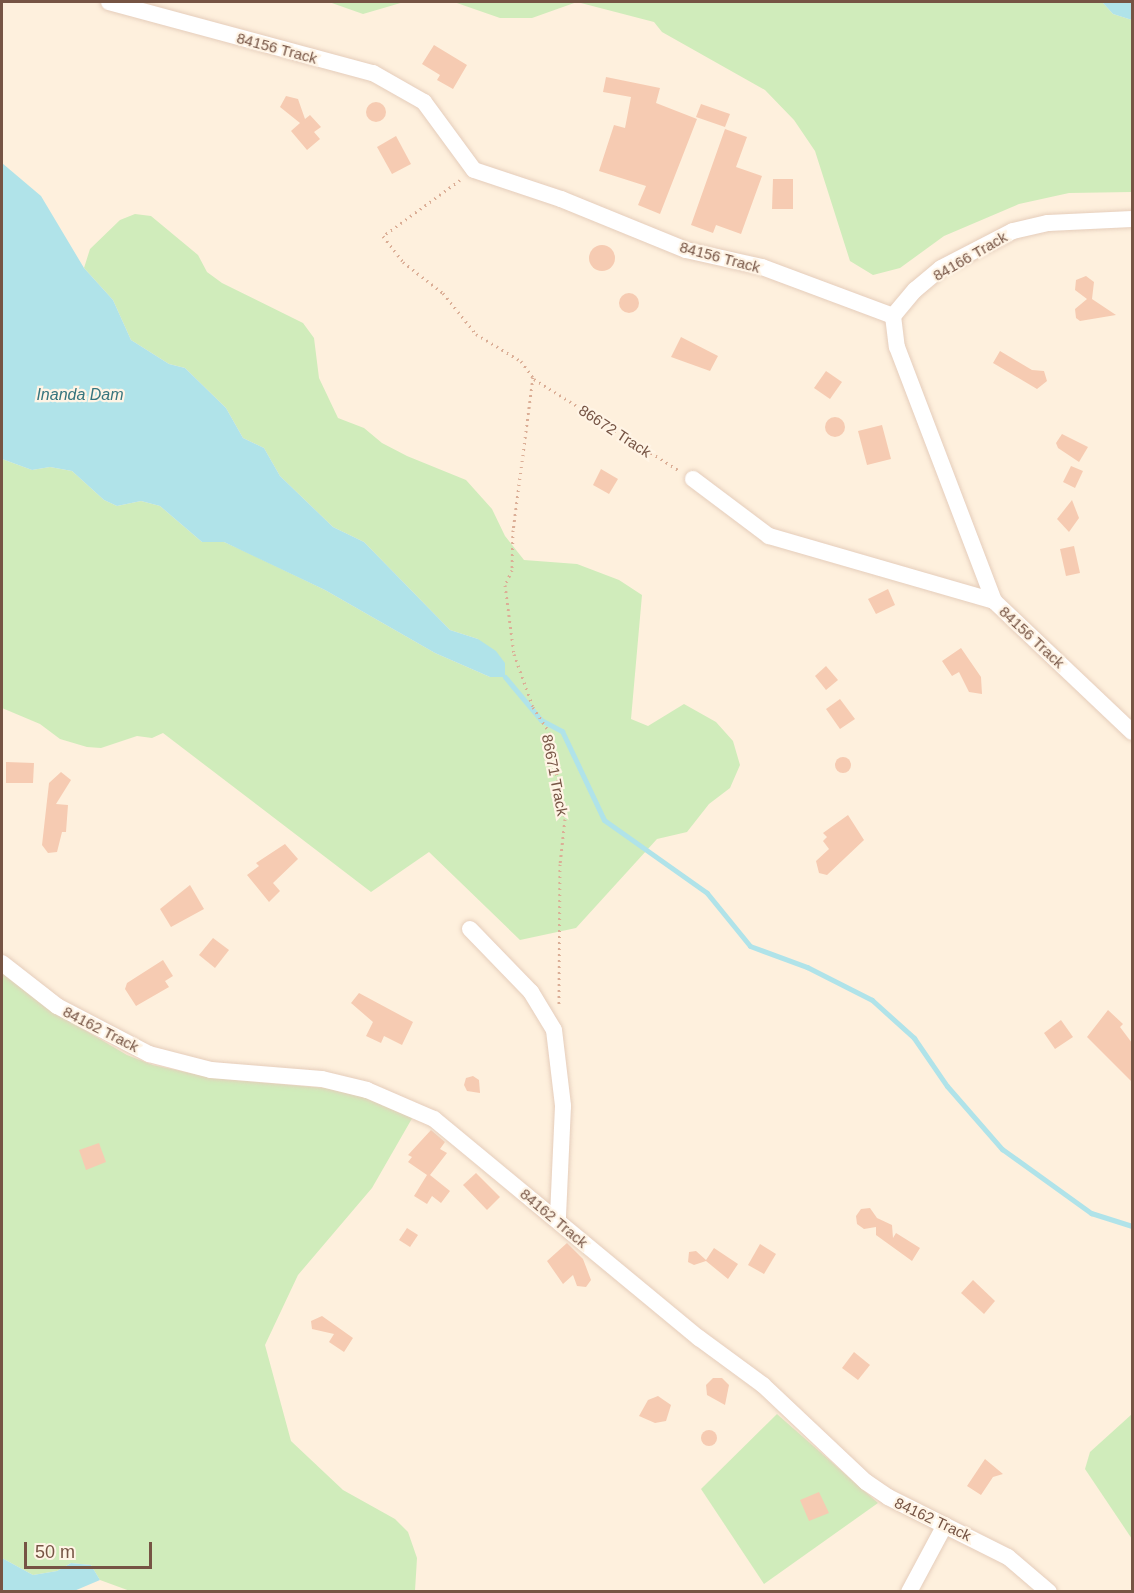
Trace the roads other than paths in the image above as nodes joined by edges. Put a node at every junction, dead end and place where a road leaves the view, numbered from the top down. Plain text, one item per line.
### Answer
1 (110, 2) edge
2 (1132, 219) edge
3 (893, 316) junction
4 (693, 479) road end
5 (994, 601) junction
6 (1132, 732) edge
7 (470, 929) dead end
8 (2, 963) edge
9 (558, 1218) junction
10 (945, 1525) junction
11 (909, 1592) edge
12 (1049, 1592) edge

1 - 3 street, 84156 Track
2 - 3 street, 84166 Track
3 - 5 street, 84156 Track
4 - 5 street
5 - 6 street, 84156 Track
7 - 9 street
8 - 9 street, 84162 Track
9 - 10 street, 84162 Track
10 - 11 street
10 - 12 street, 84162 Track

